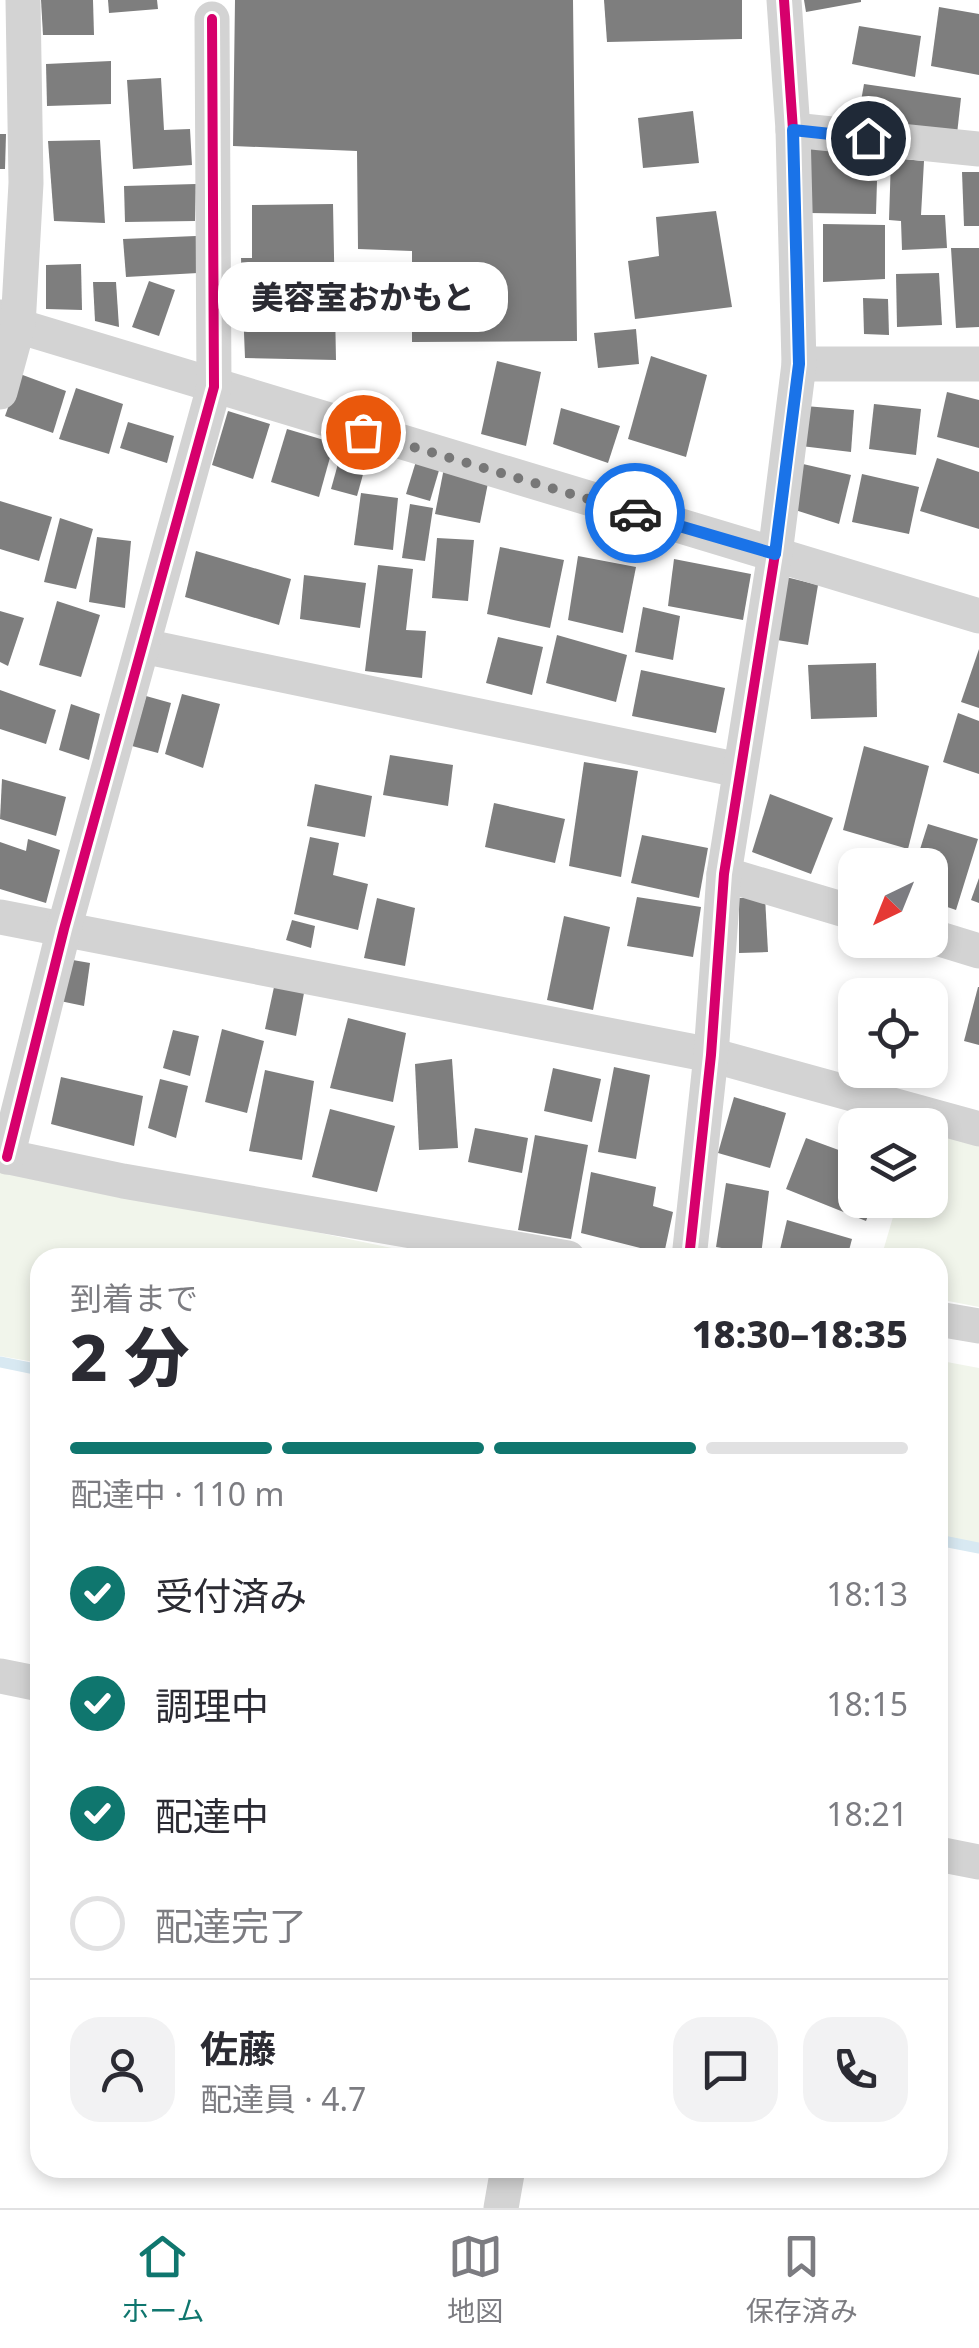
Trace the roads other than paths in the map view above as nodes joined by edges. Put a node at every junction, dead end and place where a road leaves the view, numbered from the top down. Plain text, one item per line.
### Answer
1 (23, 0) edge
2 (784, 0) edge
3 (212, 19) dead end
4 (793, 130) junction
5 (979, 149) edge
6 (9, 322) edge
7 (799, 364) junction
8 (979, 364) edge
9 (214, 387) junction
10 (0, 392) edge
11 (775, 554) junction
12 (979, 616) edge
13 (143, 646) junction
14 (739, 770) junction
15 (724, 874) junction
16 (838, 909) edge
17 (0, 918) edge
18 (64, 930) junction
19 (948, 942) edge
20 (979, 951) edge
21 (710, 1055) junction
22 (979, 1129) edge
23 (4, 1156) edge
24 (510, 1248) edge
25 (690, 1248) edge
26 (948, 1321) edge
27 (979, 1326) edge
28 (0, 1676) edge
29 (30, 1682) edge
30 (948, 1856) edge
31 (979, 1862) edge
32 (506, 2178) edge
33 (501, 2208) edge

1 - 6 street
2 - 4 street
3 - 9 street
4 - 5 street
4 - 7 street
6 - 9 street
6 - 10 street
7 - 8 street
7 - 11 street
9 - 11 street
9 - 13 street
11 - 12 street
11 - 14 street
13 - 14 street
13 - 18 street
14 - 15 street
15 - 16 street
15 - 21 street
17 - 18 street
18 - 21 street
18 - 23 street
19 - 20 street
21 - 22 street
21 - 25 street
23 - 24 street
26 - 27 street
28 - 29 street
30 - 31 street
32 - 33 street

